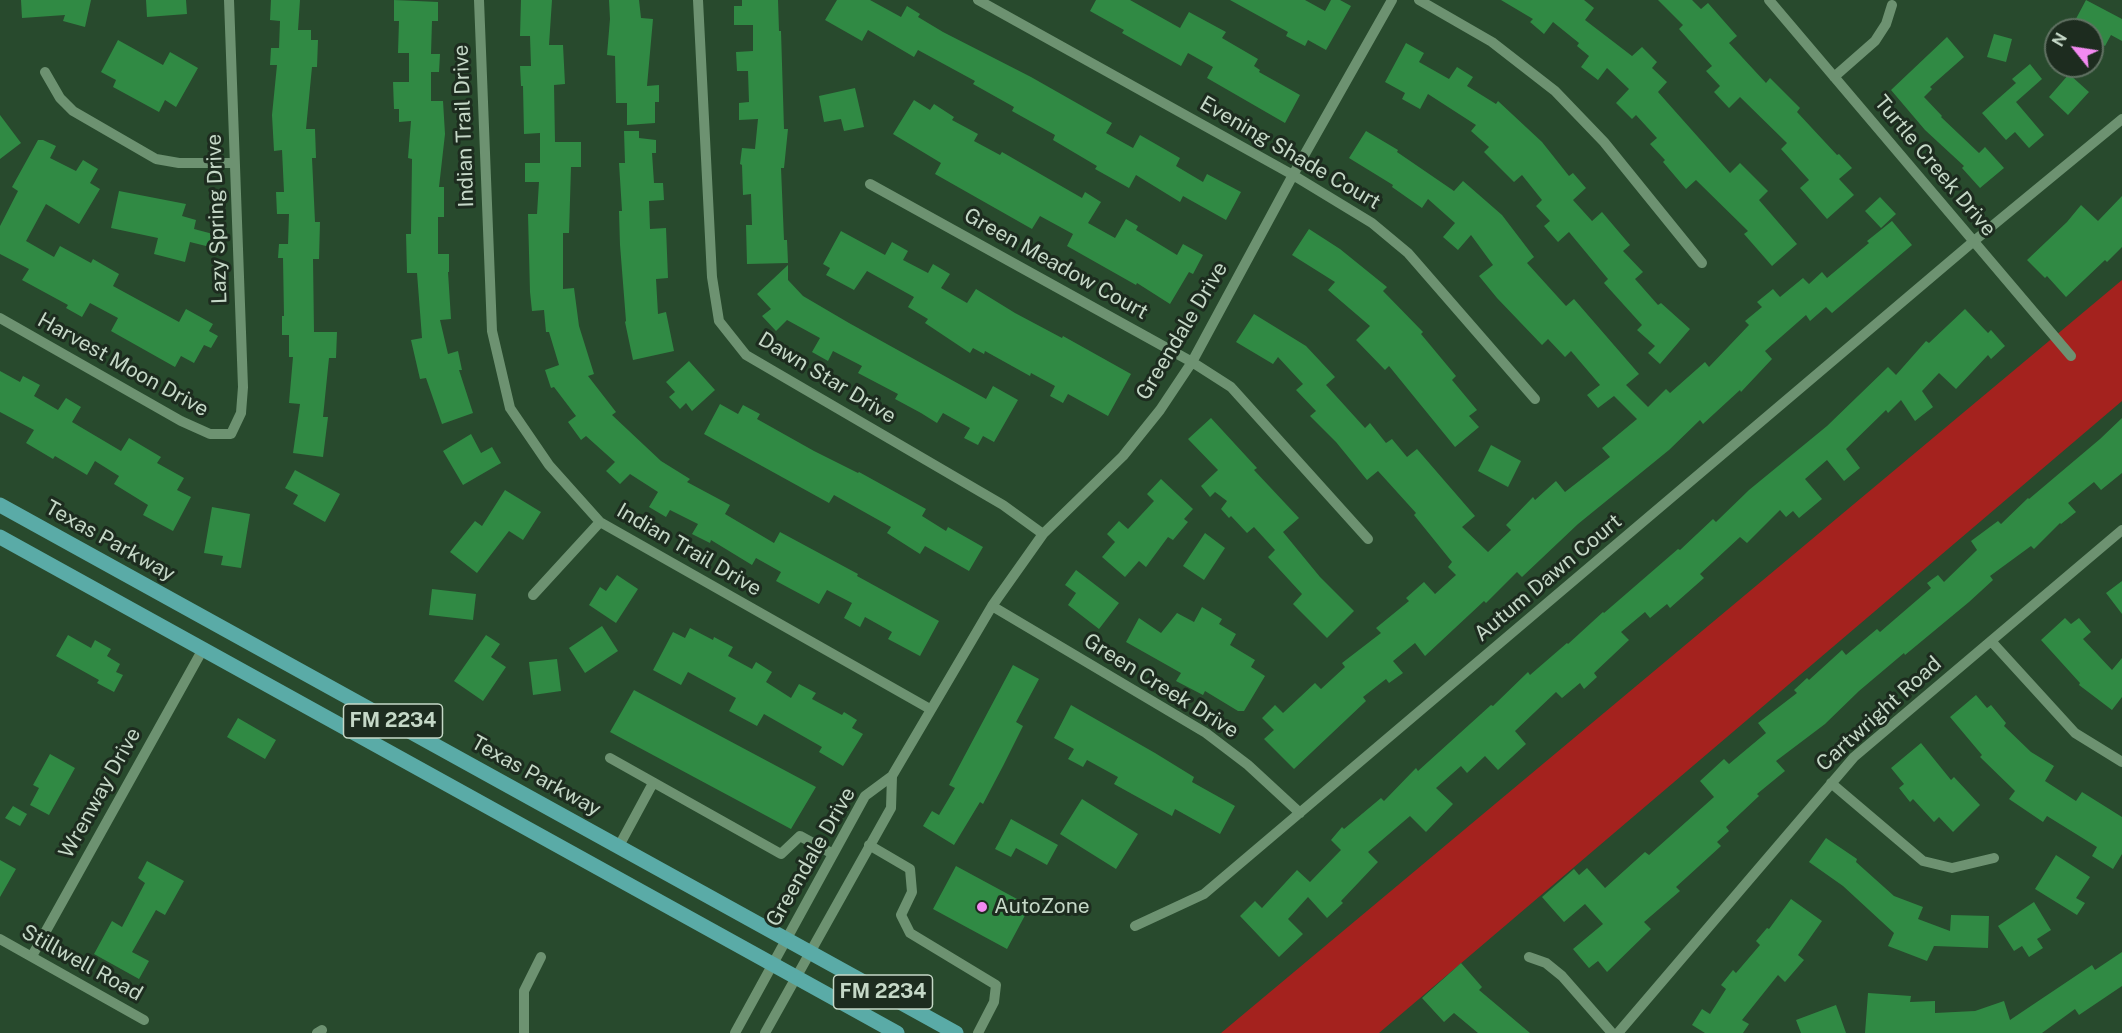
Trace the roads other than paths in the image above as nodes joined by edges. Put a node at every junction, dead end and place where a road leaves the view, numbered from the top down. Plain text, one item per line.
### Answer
1 (229, 0) edge
2 (479, 0) edge
3 (698, 0) edge
4 (978, 0) edge
5 (1392, 0) edge
6 (1419, 0) edge
7 (1770, 0) edge
8 (1892, 5) dead end
9 (45, 72) dead end
10 (1834, 77) junction
11 (2122, 119) edge
12 (234, 163) junction
13 (1293, 175) junction
14 (870, 184) dead end
15 (1974, 242) junction
16 (1702, 263) dead end
17 (0, 318) edge
18 (2071, 356) dead end
19 (1192, 362) junction
20 (1535, 399) dead end
21 (231, 434) joint
22 (0, 505) edge
23 (600, 522) junction
24 (2122, 530) edge
25 (1043, 534) junction
26 (0, 537) edge
27 (1368, 539) dead end
28 (534, 595) dead end
29 (992, 606) junction
30 (1991, 641) junction
31 (203, 649) junction
32 (930, 709) junction
33 (610, 758) dead end
34 (2122, 762) edge
35 (892, 776) junction
36 (653, 783) junction
37 (1831, 783) junction
38 (1300, 813) junction
39 (869, 845) junction
40 (619, 846) junction
41 (833, 854) junction
42 (1994, 858) dead end
43 (1135, 926) dead end
44 (0, 939) edge
45 (785, 939) junction
46 (809, 952) junction
47 (32, 957) junction
48 (541, 957) dead end
49 (1529, 957) dead end
50 (771, 964) junction
51 (796, 976) junction
52 (144, 1020) dead end
53 (524, 1033) edge
54 (735, 1033) edge
55 (765, 1033) edge
56 (897, 1033) edge
57 (956, 1033) edge
58 (978, 1033) edge
59 (1612, 1033) edge
60 (1618, 1033) edge

1 - 12 street, Lazy Spring Drive
2 - 23 street, Indian Trail Drive
3 - 25 street, Dawn Star Drive
4 - 13 street, Evening Shade Court
5 - 13 street, Greendale Drive
6 - 16 street
7 - 10 street, Turtle Creek Drive
8 - 10 street
9 - 12 street
10 - 15 street, Turtle Creek Drive
11 - 15 street, Autum Dawn Court
12 - 21 street, Lazy Spring Drive
13 - 19 street, Greendale Drive
13 - 20 street, Evening Shade Court
14 - 19 street, Green Meadow Court
15 - 18 street, Turtle Creek Drive
15 - 38 street, Autum Dawn Court
17 - 21 street, Harvest Moon Drive
19 - 25 street, Greendale Drive
19 - 27 street, Green Meadow Court
22 - 40 main road, Texas Parkway / FM 2234
23 - 28 street
23 - 32 street, Indian Trail Drive
24 - 30 street, Cartwright Road
25 - 29 street, Greendale Drive
26 - 31 main road, FM 2234
29 - 32 street, Greendale Drive
29 - 38 street, Green Creek Drive
30 - 34 street
30 - 37 street, Cartwright Road
31 - 47 street, Wrenway Drive
31 - 50 main road, FM 2234
32 - 35 street, Greendale Drive
33 - 36 street
35 - 39 street, Greendale Drive
35 - 41 street, Greendale Drive
36 - 40 street
36 - 41 street
37 - 42 street
37 - 60 street, Cartwright Road
38 - 43 street, Autum Dawn Court
39 - 46 street, Greendale Drive
39 - 58 street
40 - 45 main road, Texas Parkway / FM 2234
41 - 45 street, Greendale Drive
44 - 47 street, Stillwell Road
45 - 46 main road, Texas Parkway / FM 2234
45 - 50 street, Greendale Drive
46 - 51 street, Greendale Drive
46 - 57 main road, Texas Parkway / FM 2234
47 - 52 street, Stillwell Road
48 - 53 street
49 - 59 street
50 - 51 main road, FM 2234
50 - 54 street, Greendale Drive
51 - 55 street, Greendale Drive
51 - 56 main road, FM 2234

